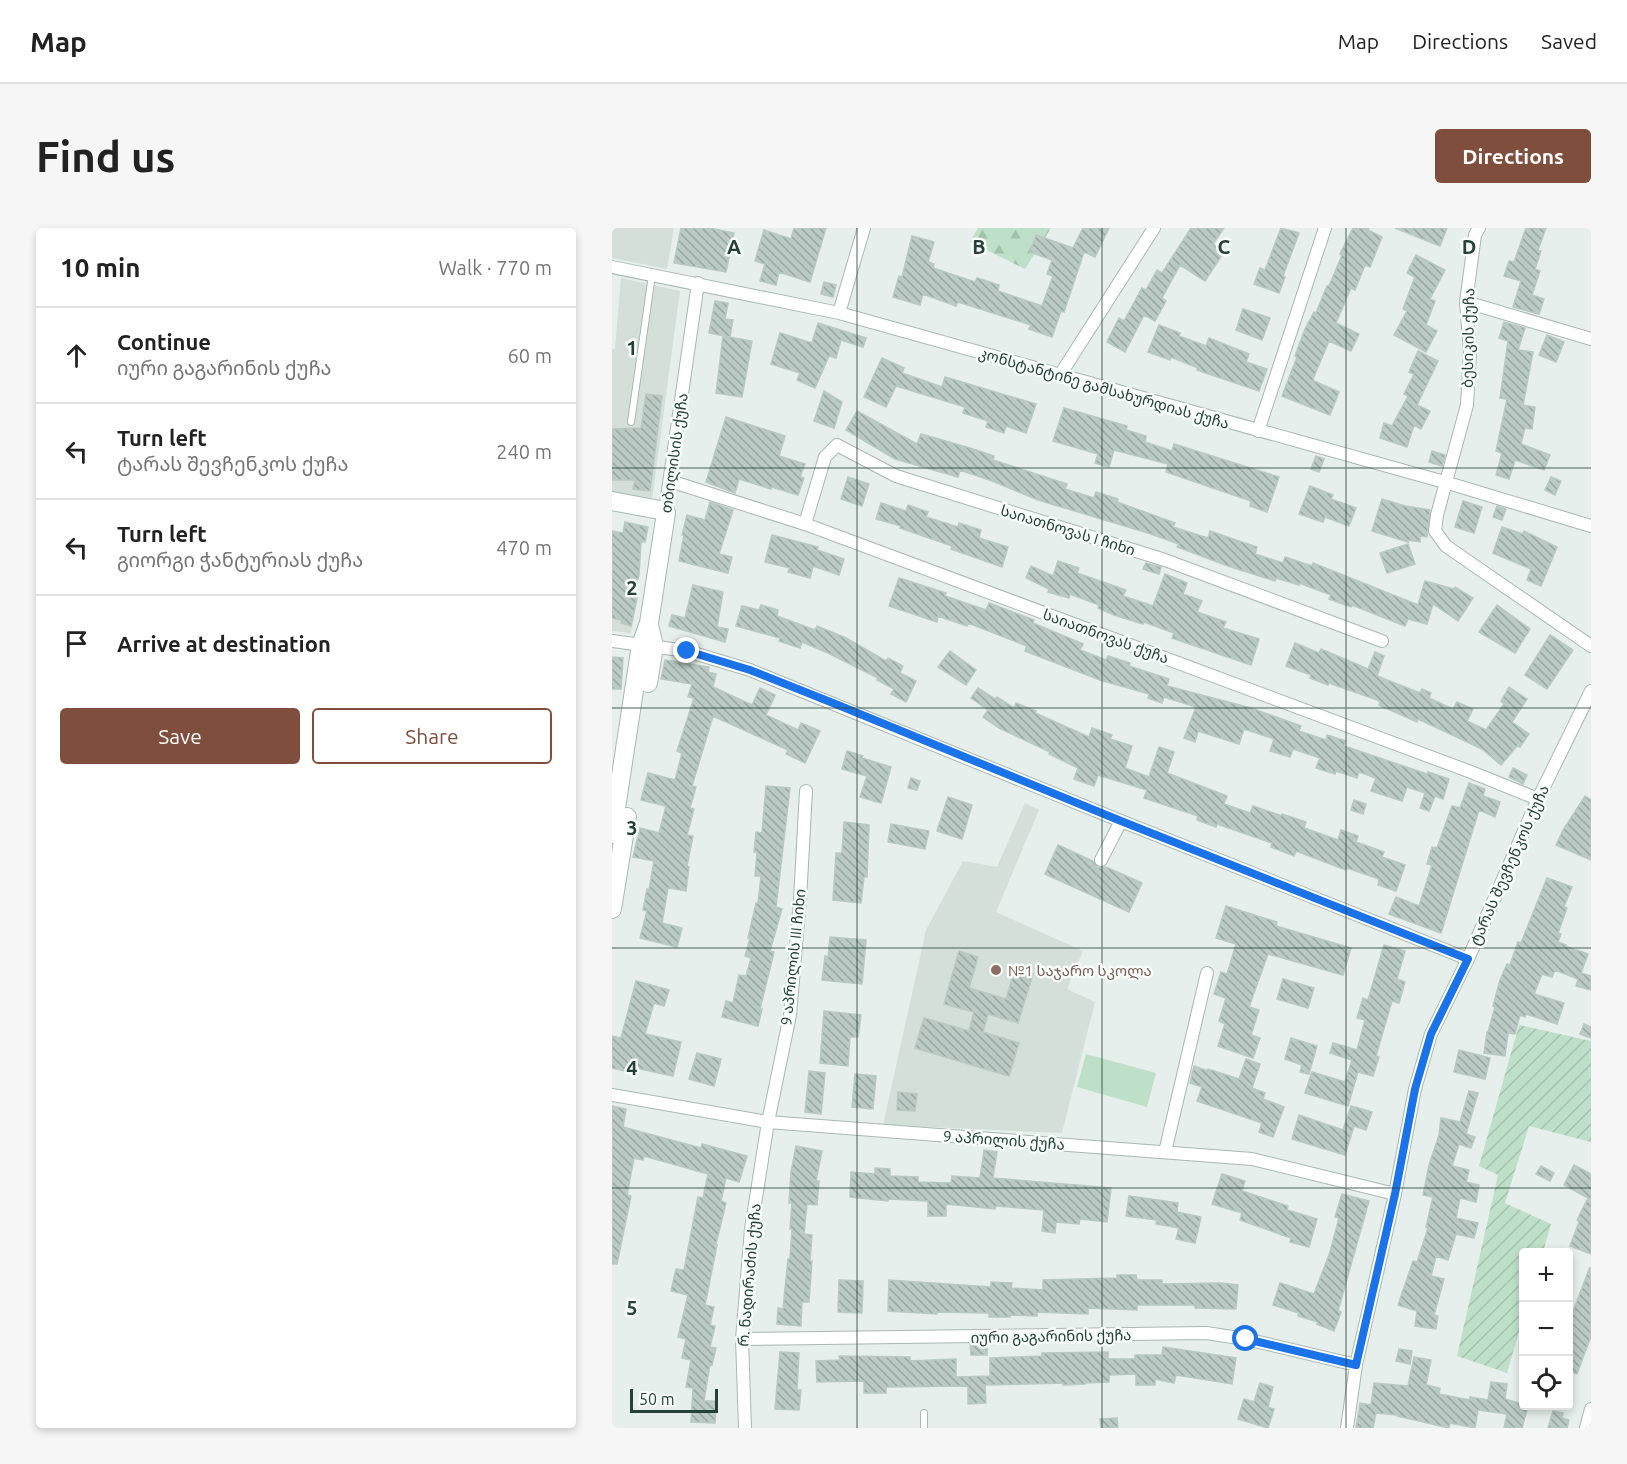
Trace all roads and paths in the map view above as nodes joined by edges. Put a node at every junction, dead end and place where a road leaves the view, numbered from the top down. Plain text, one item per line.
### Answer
1 (864, 228) edge
2 (1154, 228) edge
3 (1325, 228) edge
4 (1479, 228) edge
5 (612, 267) edge
6 (652, 274) junction
7 (698, 283) junction
8 (1466, 302) junction
9 (839, 313) junction
10 (1591, 339) edge
11 (1060, 375) junction
12 (631, 422) dead end
13 (1258, 431) junction
14 (670, 481) junction
15 (1448, 483) junction
16 (612, 501) edge
17 (665, 511) junction
18 (805, 524) junction
19 (1591, 526) edge
20 (612, 641) edge
21 (1382, 641) dead end
22 (647, 645) junction
23 (1591, 646) edge
24 (1591, 691) edge
25 (806, 791) dead end
26 (1538, 799) junction
27 (1121, 821) junction
28 (612, 834) edge
29 (1101, 860) dead end
30 (612, 909) edge
31 (1468, 959) junction
32 (1207, 973) dead end
33 (612, 1095) edge
34 (768, 1122) junction
35 (1165, 1152) junction
36 (1395, 1194) junction
37 (742, 1340) junction
38 (1356, 1365) junction
39 (1591, 1409) edge
40 (924, 1413) dead end
41 (745, 1428) edge
42 (924, 1428) edge
43 (1347, 1428) edge
44 (1586, 1428) edge

1 - 9 street
2 - 11 street
3 - 13 street
4 - 8 street, ბესიკის ქუჩა
5 - 6 street, კონსტანტინე გამსახურდიას ქუჩა
6 - 7 street, კონსტანტინე გამსახურდიას ქუჩა
6 - 12 lane
7 - 9 street, კონსტანტინე გამსახურდიას ქუჩა
7 - 14 street, თბილისის ქუჩა
8 - 10 street
8 - 15 street, ბესიკის ქუჩა
9 - 11 street, კონსტანტინე გამსახურდიას ქუჩა
11 - 13 street, კონსტანტინე გამსახურდიას ქუჩა
13 - 15 street, კონსტანტინე გამსახურდიას ქუჩა
14 - 17 street, თბილისის ქუჩა
14 - 18 street, საიათნოვას ქუჩა
15 - 19 street, კონსტანტინე გამსახურდიას ქუჩა
15 - 23 street, ბესიკის ქუჩა
16 - 17 street
17 - 22 street, თბილისის ქუჩა
18 - 21 street, საიათნოვას I ჩიხი
18 - 26 street, საიათნოვას ქუჩა
20 - 22 street
22 - 27 street
22 - 28 street, თბილისის ქუჩა
22 - 30 street, თბილისის ქუჩა
24 - 26 street, ტარას შევჩენკოს ქუჩა
25 - 34 street, 9 აპრილის III ჩიხი
26 - 31 street, ტარას შევჩენკოს ქუჩა
27 - 29 street
27 - 31 street
31 - 36 street, ტარას შევჩენკოს ქუჩა
32 - 35 street
33 - 34 street, 9 აპრილის ქუჩა
34 - 35 street, 9 აპრილის ქუჩა
34 - 37 street, რ. ნადირაძის ქუჩა
35 - 36 street, 9 აპრილის ქუჩა
36 - 38 street, ტარას შევჩენკოს ქუჩა
37 - 38 street, იური გაგარინის ქუჩა
37 - 41 street, რ. ნადირაძის ქუჩა
38 - 43 street, ტარას შევჩენკოს ქუჩა
39 - 44 street
40 - 42 lane

